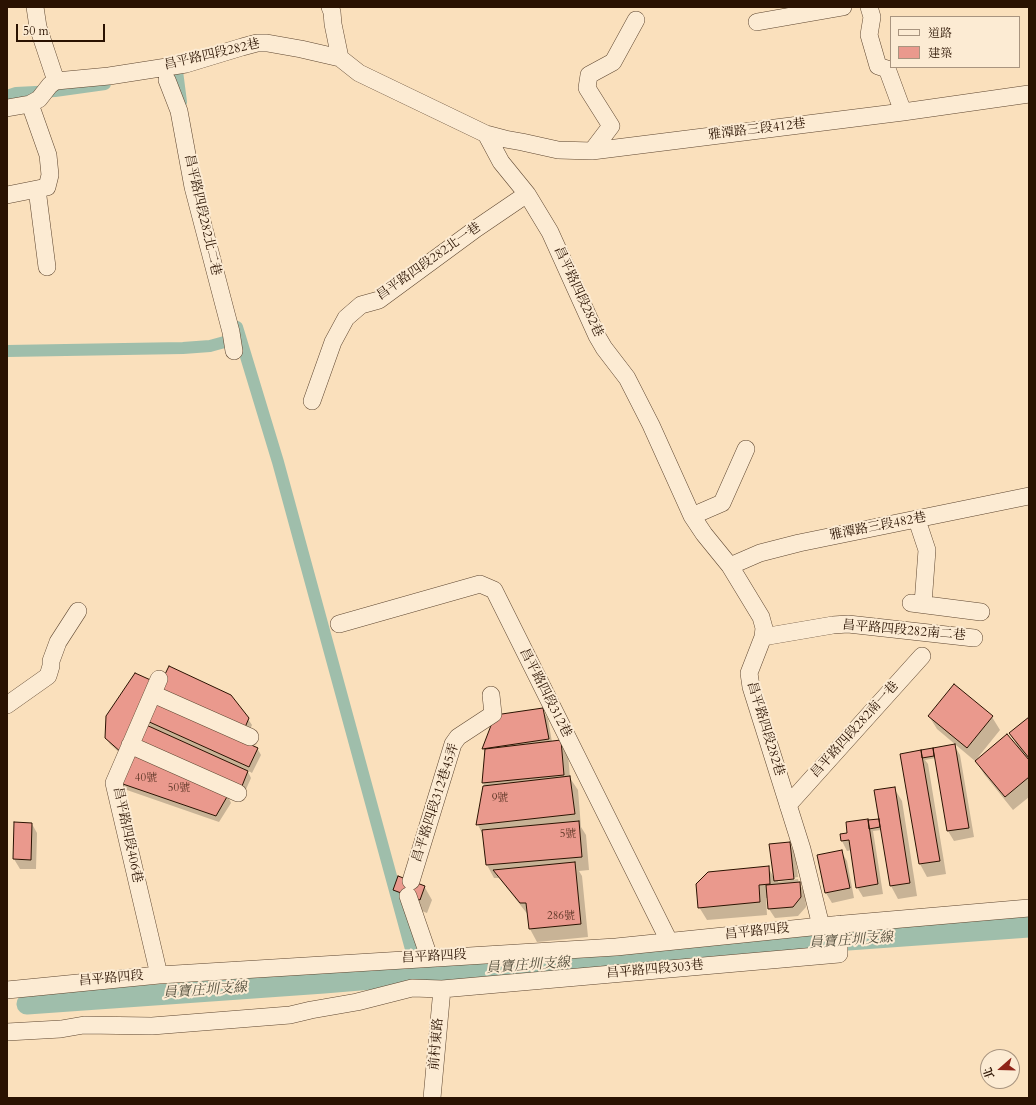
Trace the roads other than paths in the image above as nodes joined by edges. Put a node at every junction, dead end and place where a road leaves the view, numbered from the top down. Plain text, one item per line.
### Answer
1 (35, 7) edge
2 (330, 7) edge
3 (843, 7) edge
4 (870, 7) edge
5 (636, 20) dead end
6 (757, 22) dead end
7 (340, 58) junction
8 (167, 80) dead end
9 (53, 83) junction
10 (1029, 94) edge
11 (34, 101) junction
12 (7, 108) edge
13 (902, 112) junction
14 (486, 134) junction
15 (592, 151) junction
16 (37, 189) junction
17 (527, 194) junction
18 (7, 195) edge
19 (47, 267) dead end
20 (234, 351) dead end
21 (312, 401) dead end
22 (746, 449) dead end
23 (1029, 496) edge
24 (692, 516) junction
25 (917, 520) junction
26 (730, 566) junction
27 (78, 611) dead end
28 (981, 612) dead end
29 (339, 624) dead end
30 (763, 637) junction
31 (974, 638) dead end
32 (922, 656) dead end
33 (491, 695) dead end
34 (7, 705) edge
35 (250, 737) dead end
36 (130, 745) junction
37 (238, 793) dead end
38 (788, 805) junction
39 (1029, 908) edge
40 (838, 924) junction
41 (821, 926) junction
42 (669, 941) junction
43 (428, 958) junction
44 (159, 974) junction
45 (442, 989) junction
46 (7, 990) edge
47 (7, 1032) edge
48 (432, 1098) edge

1 - 9 street
2 - 7 street
3 - 6 street
4 - 13 street
5 - 15 street
7 - 9 street, 昌平路四段282巷
7 - 14 street, 昌平路四段282巷
8 - 20 street, 昌平路四段282北二巷
9 - 11 street
10 - 13 street, 雅潭路三段412巷
11 - 12 street
11 - 16 street
13 - 15 street, 雅潭路三段412巷
14 - 15 street, 雅潭路三段412巷
14 - 17 street, 昌平路四段282巷
16 - 18 street
16 - 19 street
17 - 21 street, 昌平路四段282北一巷
17 - 24 street, 昌平路四段282巷
22 - 24 street
23 - 25 street, 雅潭路三段482巷
24 - 26 street, 昌平路四段282巷
25 - 26 street, 雅潭路三段482巷
25 - 28 street
26 - 30 street, 昌平路四段282巷
27 - 34 street
29 - 42 street, 昌平路四段312巷
30 - 31 street, 昌平路四段282南二巷
30 - 38 street, 昌平路四段282巷
32 - 38 street, 昌平路四段282南一巷
33 - 43 street, 昌平路四段312巷45弄
35 - 36 street, 昌平路四段406巷
36 - 37 street
36 - 44 street, 昌平路四段406巷
38 - 41 street, 昌平路四段282巷
39 - 40 street, 昌平路四段
40 - 41 street, 昌平路四段
40 - 45 street, 昌平路四段303巷
41 - 42 street, 昌平路四段
42 - 43 street, 昌平路四段
43 - 44 street, 昌平路四段
44 - 46 street, 昌平路四段
45 - 47 street
45 - 48 street, 前村東路

